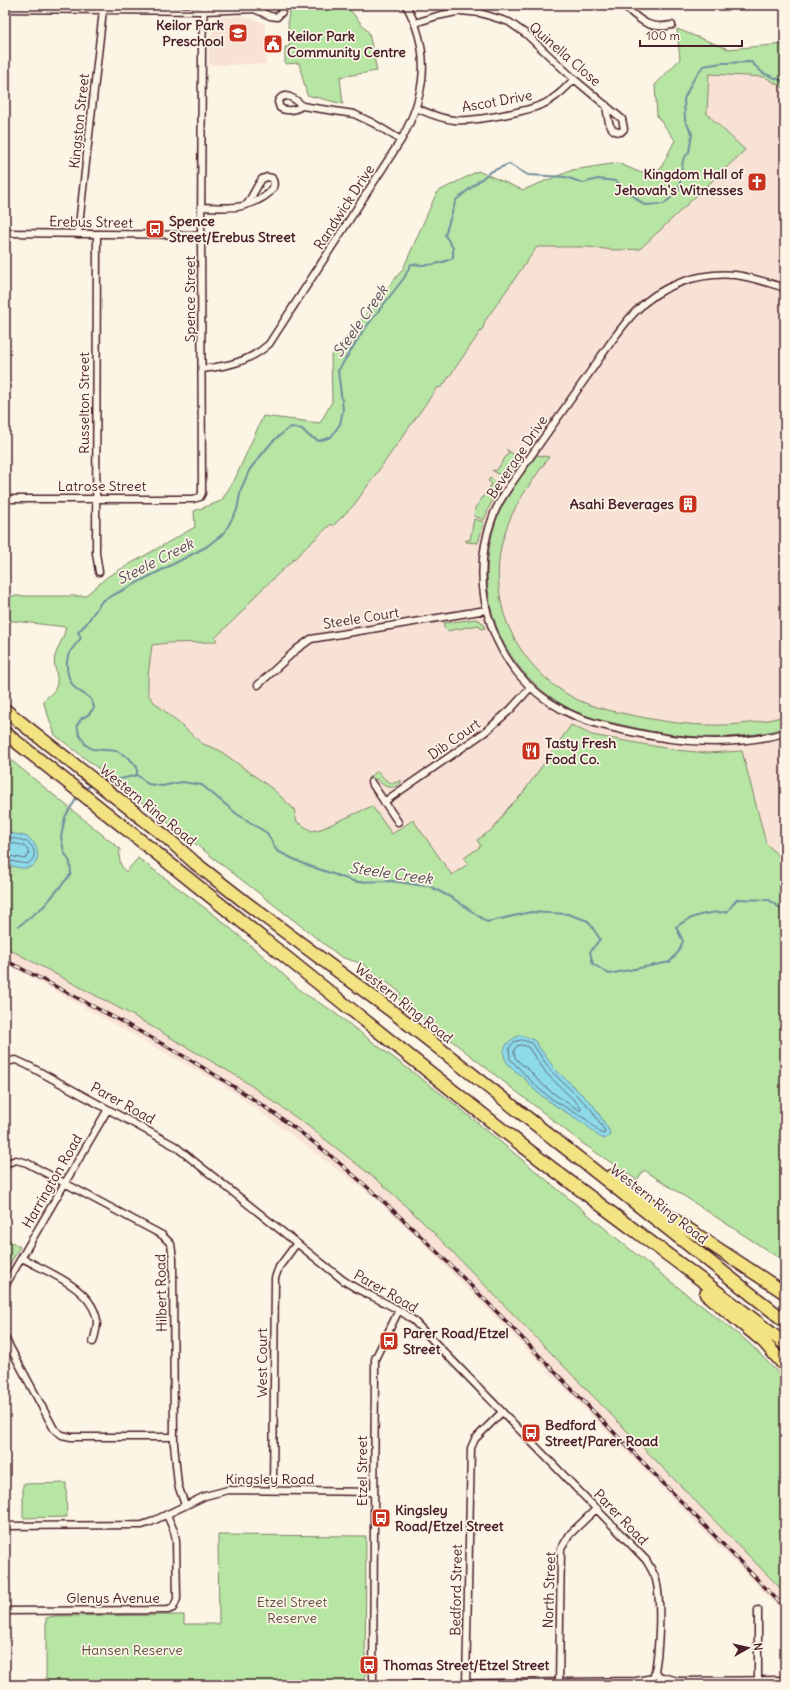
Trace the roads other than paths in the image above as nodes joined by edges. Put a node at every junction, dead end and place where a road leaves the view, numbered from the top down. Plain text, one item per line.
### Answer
1 (268, 5) edge
2 (279, 5) edge
3 (406, 5) edge
4 (623, 5) edge
5 (68, 7) edge
6 (204, 8) edge
7 (5, 9) edge
8 (254, 9) junction
9 (103, 10) junction
10 (415, 24) junction
11 (672, 25) dead end
12 (574, 79) junction
13 (606, 105) dead end
14 (302, 106) dead end
15 (416, 108) junction
16 (401, 140) junction
17 (248, 203) junction
18 (202, 207) junction
19 (5, 233) edge
20 (78, 234) junction
21 (97, 234) junction
22 (201, 235) junction
23 (785, 288) edge
24 (202, 369) junction
25 (200, 497) joint
26 (96, 498) junction
27 (5, 499) edge
28 (100, 572) dead end
29 (486, 610) junction
30 (258, 685) dead end
31 (531, 688) junction
32 (5, 706) edge
33 (5, 710) edge
34 (785, 733) edge
35 (5, 734) edge
36 (44, 741) junction
37 (371, 782) dead end
38 (384, 802) junction
39 (398, 822) dead end
40 (397, 1015) junction
41 (5, 1062) edge
42 (108, 1109) junction
43 (5, 1164) edge
44 (568, 1181) junction
45 (65, 1182) junction
46 (297, 1243) junction
47 (22, 1258) junction
48 (5, 1286) edge
49 (785, 1293) edge
50 (399, 1310) junction
51 (785, 1321) edge
52 (5, 1338) edge
53 (93, 1342) dead end
54 (785, 1344) edge
55 (785, 1366) edge
56 (502, 1412) junction
57 (174, 1437) junction
58 (273, 1490) junction
59 (374, 1492) junction
60 (185, 1505) junction
61 (597, 1508) junction
62 (167, 1514) junction
63 (5, 1526) edge
64 (758, 1610) dead end
65 (5, 1611) edge
66 (658, 1659) junction
67 (662, 1676) junction
68 (785, 1680) edge
69 (654, 1681) edge
70 (678, 1681) junction
71 (758, 1683) edge
72 (466, 1684) edge
73 (559, 1684) edge
74 (374, 1685) edge
75 (662, 1685) edge

1 - 8 street
2 - 8 street
3 - 10 street, Randwick Drive
4 - 11 street
5 - 7 street
5 - 9 street
6 - 8 street
6 - 9 street
6 - 18 street, Spence Street
9 - 20 street, Kingston Street
10 - 12 street, Quinella Close
10 - 15 street, Randwick Drive
12 - 13 street, Quinella Close
12 - 15 street, Ascot Drive
14 - 16 street
15 - 16 street, Randwick Drive
16 - 24 street, Randwick Drive
17 - 17 street
17 - 18 street
18 - 22 street, Spence Street
19 - 20 street, Erebus Street
20 - 21 street, Erebus Street
21 - 22 street, Erebus Street
21 - 26 street, Russelton Street
22 - 24 street, Spence Street
23 - 29 street, Beverage Drive
24 - 25 street, Spence Street
25 - 26 street, Latrose Street
26 - 27 street, Latrose Street
26 - 28 street, Russelton Street
29 - 30 street, Steele Court
29 - 31 street, Beverage Drive
31 - 34 street, Beverage Drive
31 - 38 street, Dib Court
32 - 36 highway
33 - 36 highway, Western Ring Road
35 - 44 highway
36 - 40 highway, Western Ring Road
37 - 38 street
38 - 39 street
40 - 49 highway
40 - 51 highway, Western Ring Road
41 - 42 street, Parer Road
42 - 45 street, Harrington Road
42 - 46 street, Parer Road
43 - 45 street, Hilbert Road
44 - 54 highway
44 - 55 highway
45 - 47 street, Harrington Road
45 - 57 street, Hilbert Road
46 - 50 street, Parer Road
46 - 58 street, West Court
47 - 48 street, Harrington Road
47 - 53 street
50 - 56 street, Parer Road
50 - 59 street, Etzel Street
52 - 57 street
56 - 61 street, Parer Road
56 - 72 street, Bedford Street
57 - 60 street, Hilbert Road
58 - 59 street, Kingsley Road
58 - 60 street, Kingsley Road
59 - 74 street, Etzel Street
60 - 62 street, Kingsley Road
61 - 66 street, Parer Road
61 - 73 street, North Street
62 - 63 street, Kingsley Road
62 - 65 street, Glenys Avenue
64 - 71 street
66 - 67 street, Parer Road
66 - 69 street, Parer Road
67 - 69 street
67 - 70 street
67 - 75 street, Parer Road
68 - 71 street
69 - 73 street
70 - 71 street
70 - 75 street
72 - 73 street
72 - 74 street

